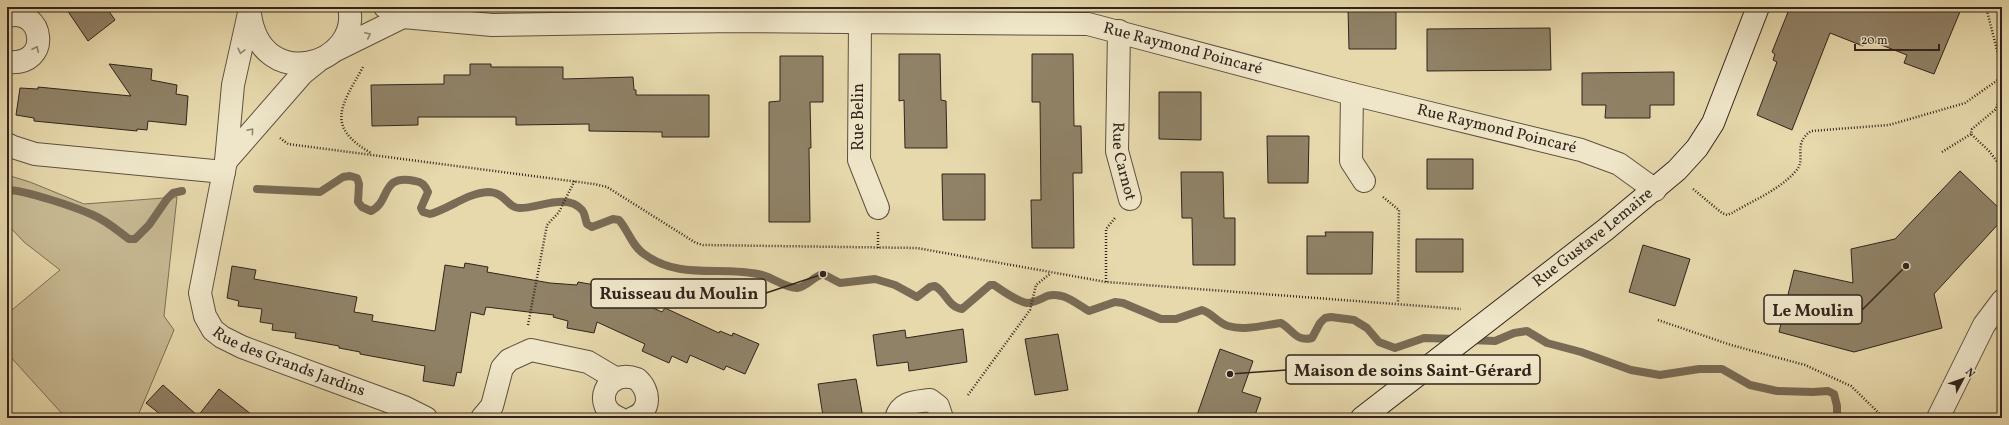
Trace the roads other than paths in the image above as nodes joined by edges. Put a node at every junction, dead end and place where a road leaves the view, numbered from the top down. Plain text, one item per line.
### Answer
1 (350, 7) edge
2 (1758, 7) edge
3 (250, 10) edge
4 (394, 12) edge
5 (732, 14) edge
6 (1089, 15) edge
7 (7, 16) edge
8 (860, 21) junction
9 (1119, 31) junction
10 (325, 57) junction
11 (7, 62) edge
12 (1352, 94) junction
13 (7, 144) edge
14 (225, 167) junction
15 (1364, 181) road end
16 (1655, 190) junction
17 (1130, 199) road end
18 (878, 208) dead end
19 (2002, 301) edge
20 (615, 378) junction
21 (426, 418) edge
22 (482, 418) edge
23 (619, 418) edge
24 (633, 418) edge
25 (896, 418) edge
26 (942, 418) edge
27 (1362, 418) edge
28 (1938, 418) edge

1 - 10 street
2 - 16 street, Rue Gustave Lemaire
3 - 10 street
3 -> 14 street, Rue des Grands Jardins
4 - 5 street, Rue Raymond Poincaré
10 -> 4 street, Rue Raymond Poincaré
5 - 8 street, Rue Raymond Poincaré
6 - 8 street, Rue Raymond Poincaré
6 - 9 street, Rue Raymond Poincaré
11 -> 7 street
8 - 18 street, Rue Belin
9 - 12 street, Rue Raymond Poincaré
9 - 17 street, Rue Carnot
14 -> 10 street, Rue des Grands Jardins
12 - 15 street
12 - 16 street, Rue Raymond Poincaré
13 - 14 street
14 - 21 street, Rue des Grands Jardins
16 - 27 street, Rue Gustave Lemaire
19 - 28 street
20 - 22 street
20 - 23 street
20 - 24 street
25 - 26 street

